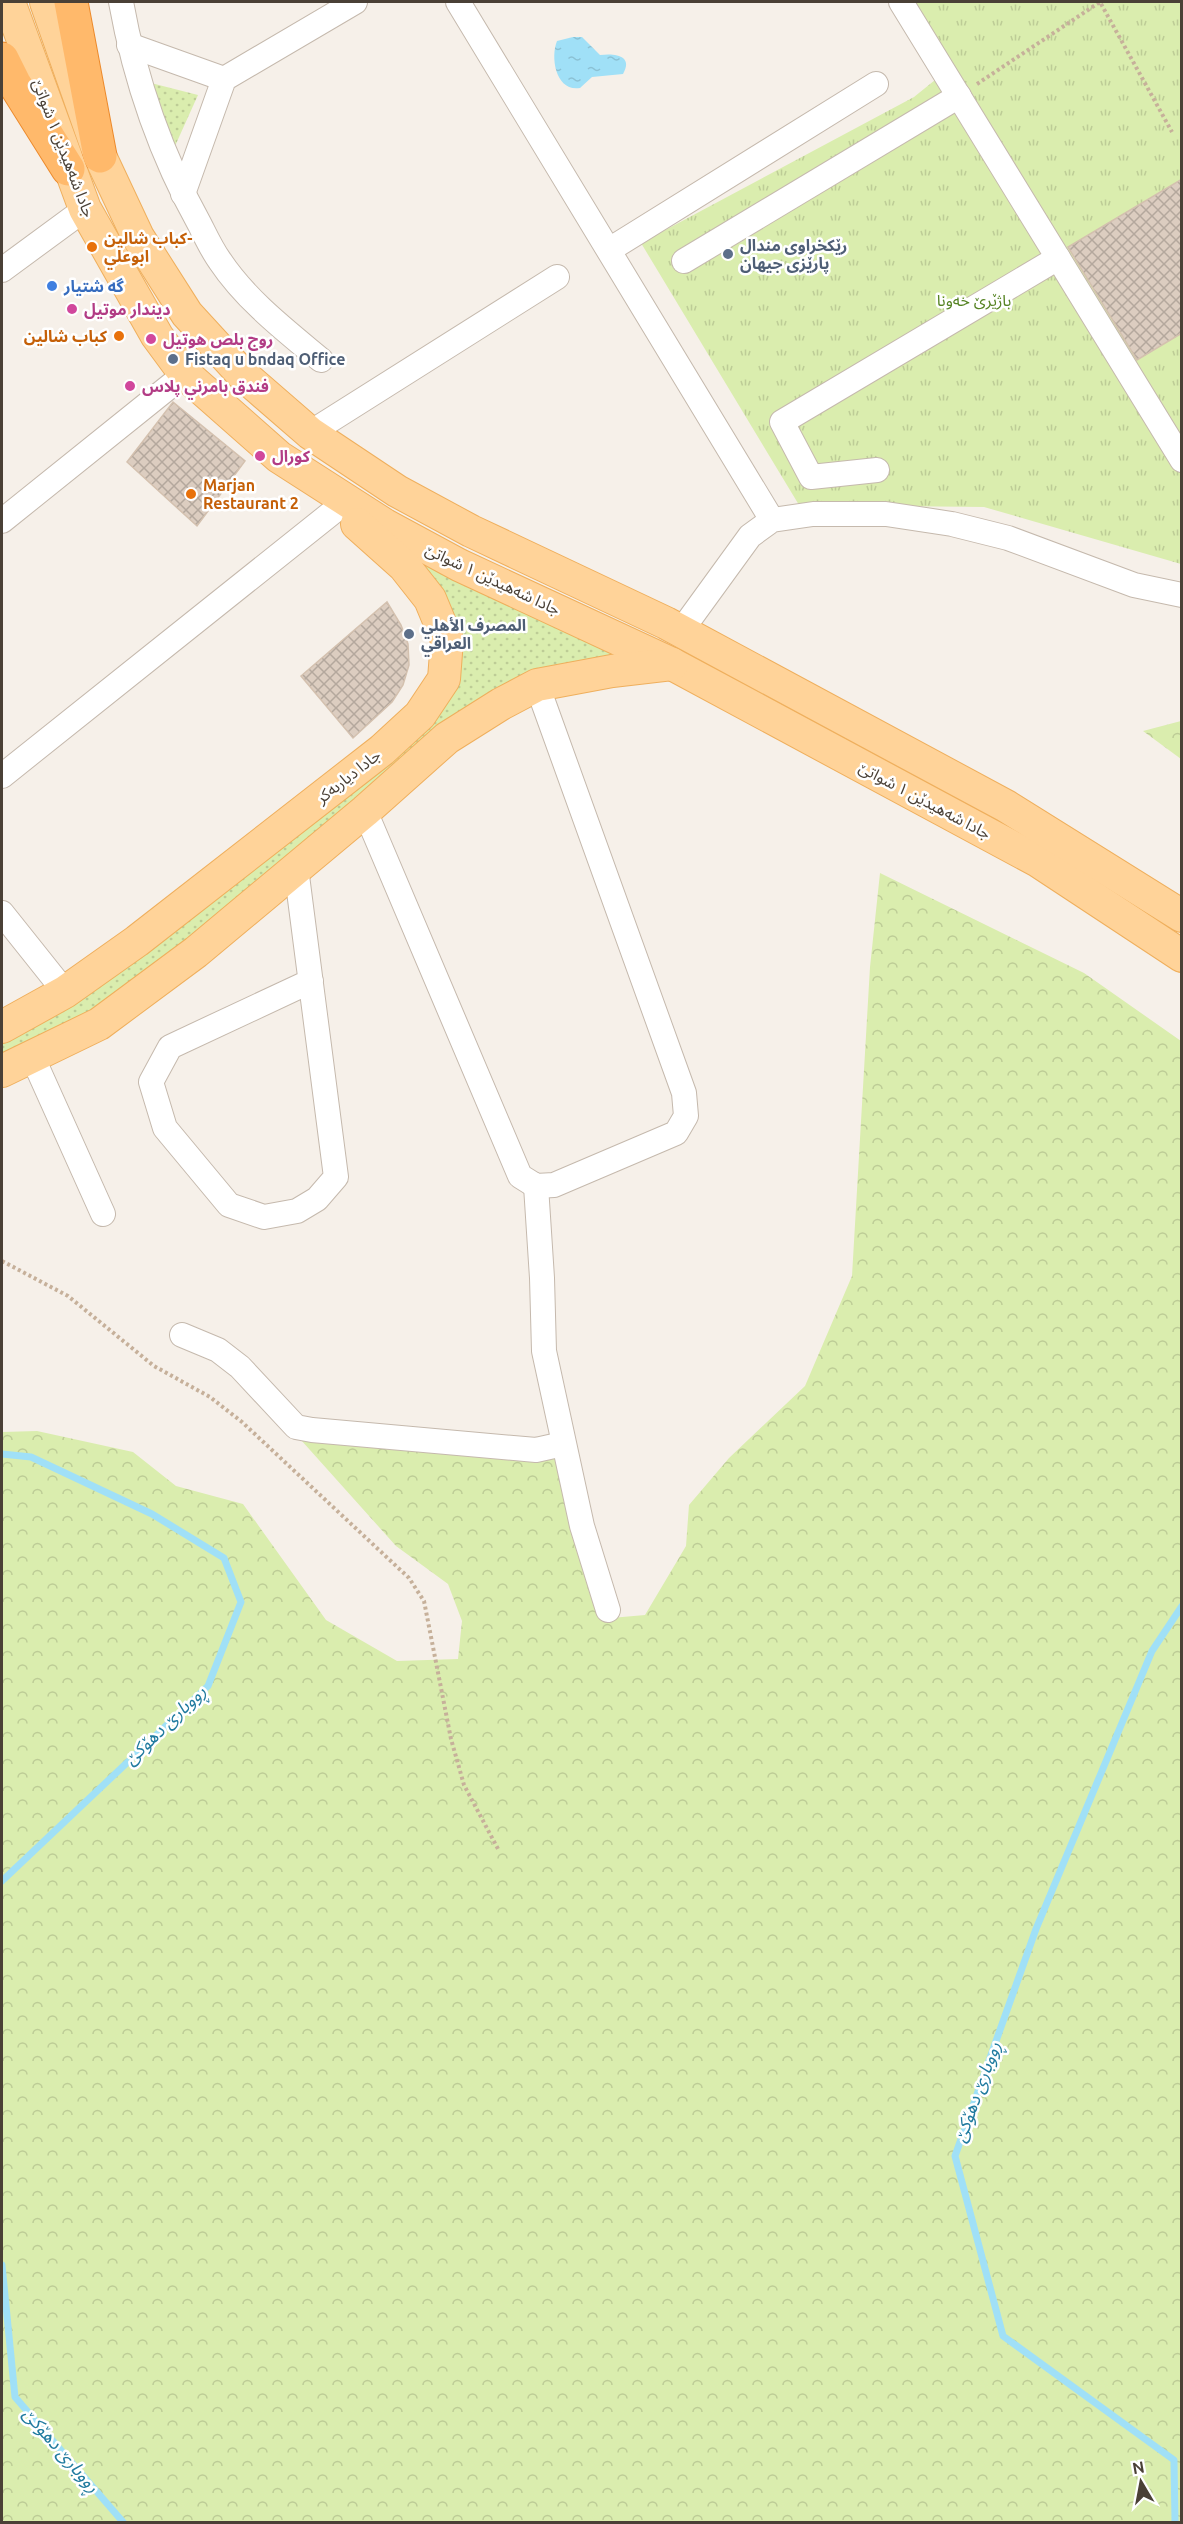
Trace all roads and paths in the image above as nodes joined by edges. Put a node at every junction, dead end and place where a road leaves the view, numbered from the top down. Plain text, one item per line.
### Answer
1 (9, 2) edge
2 (46, 2) edge
3 (71, 2) edge
4 (121, 2) edge
5 (355, 2) edge
6 (458, 2) edge
7 (901, 2) edge
8 (129, 45) junction
9 (2, 59) edge
10 (224, 79) junction
11 (876, 84) dead end
12 (959, 96) junction
13 (1172, 132) dead end
14 (100, 156) junction
15 (68, 169) junction
16 (183, 194) junction
17 (85, 209) junction
18 (609, 250) junction
19 (1058, 258) junction
20 (684, 261) dead end
21 (2, 270) edge
22 (558, 277) dead end
23 (321, 360) dead end
24 (185, 374) junction
25 (310, 433) junction
26 (279, 457) junction
27 (1182, 460) edge
28 (877, 470) dead end
29 (339, 507) junction
30 (2, 519) edge
31 (772, 520) junction
32 (1182, 595) edge
33 (681, 631) junction
34 (672, 664) junction
35 (537, 685) junction
36 (2, 776) edge
37 (365, 811) junction
38 (260, 845) junction
39 (291, 872) junction
40 (2, 913) edge
41 (1182, 916) edge
42 (1182, 956) edge
43 (311, 981) junction
44 (65, 992) junction
45 (2, 1027) edge
46 (33, 1056) junction
47 (2, 1071) edge
48 (536, 1186) junction
49 (103, 1214) dead end
50 (2, 1261) edge
51 (182, 1335) dead end
52 (563, 1444) junction
53 (608, 1610) dead end
54 (498, 1849) dead end

1 - 15 main road, جادا شەهیدێن ١ شواتێ
2 - 14 main road, جادا شەهیدێن ١ شواتێ
3 - 14 highway
4 - 8 street
5 - 10 street
6 - 18 street
7 - 12 street
8 - 10 street
8 - 16 street
9 - 15 highway
10 - 16 street
11 - 18 street
12 - 13 path
12 - 19 street
12 - 20 street
14 - 25 main road, جادا شەهیدێن ١ شواتێ
15 - 17 main road, جادا شەهیدێن ١ شواتێ
16 - 23 street
17 - 21 street
17 - 24 main road, جادا شەهیدێن ١ شواتێ
18 - 31 street
19 - 27 street
19 - 28 street
22 - 25 street
24 - 26 main road, جادا شەهیدێن ١ شواتێ
24 - 30 street
25 - 33 main road, جادا شەهیدێن ١ شواتێ
26 - 29 main road, جادا دیاربه‌كر
26 - 34 main road, جادا شەهیدێن ١ شواتێ
29 - 36 street
29 - 38 main road, جادا دیاربه‌كر
31 - 32 street
31 - 33 street
33 - 41 main road, جادا شەهیدێن ١ شواتێ
34 - 35 main road, جادا دیاربه‌كر
34 - 42 main road, جادا شەهیدێن ١ شواتێ
35 - 37 main road, جادا دیاربه‌كر
35 - 48 street
37 - 39 main road, جادا دیاربه‌كر
37 - 48 street
38 - 39 main road
38 - 44 main road, جادا دیاربه‌كر
39 - 43 street
39 - 46 main road, جادا دیاربه‌كر
40 - 44 street
43 - 43 street
44 - 45 main road, جادا دیاربه‌كر
46 - 47 main road, جادا دیاربه‌كر
46 - 49 street
48 - 52 street
50 - 54 path
51 - 52 street
52 - 53 street

